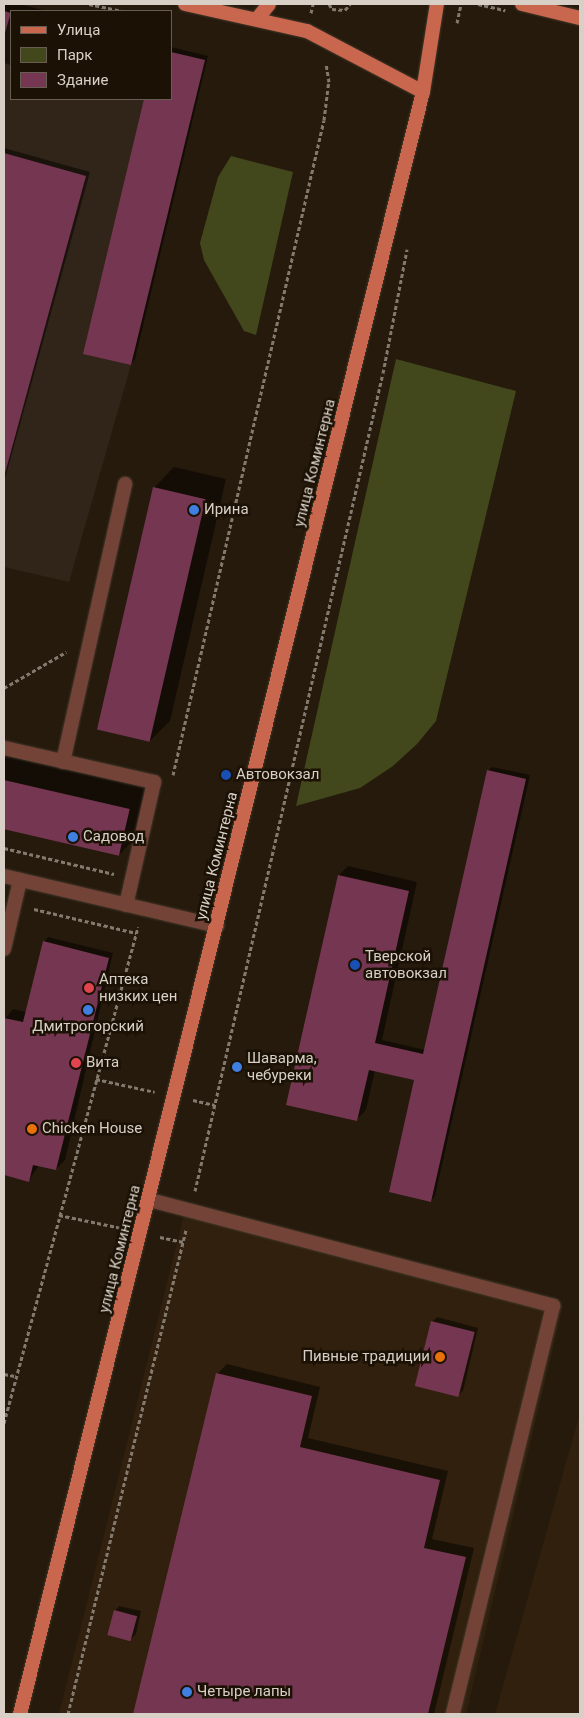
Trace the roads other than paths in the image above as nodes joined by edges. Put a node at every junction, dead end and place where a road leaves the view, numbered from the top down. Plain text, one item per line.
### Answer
1 (185, 4) edge
2 (269, 4) edge
3 (437, 4) edge
4 (522, 4) edge
5 (580, 18) edge
6 (257, 20) junction
7 (423, 92) junction
8 (124, 484) dead end
9 (4, 748) edge
10 (63, 762) junction
11 (4, 876) edge
12 (20, 880) junction
13 (126, 905) junction
14 (217, 926) junction
15 (4, 949) edge
16 (150, 1200) junction
17 (20, 1714) edge
18 (453, 1714) edge

1 - 6 main road
2 - 6 main road
3 - 7 main road, улица Коминтерна
4 - 5 main road
6 - 7 main road
7 - 14 main road, улица Коминтерна
8 - 10 street
9 - 10 street
10 - 13 street
11 - 12 street
12 - 13 street
12 - 15 street
13 - 14 street
14 - 16 main road, улица Коминтерна
16 - 17 main road, улица Коминтерна
16 - 18 street

